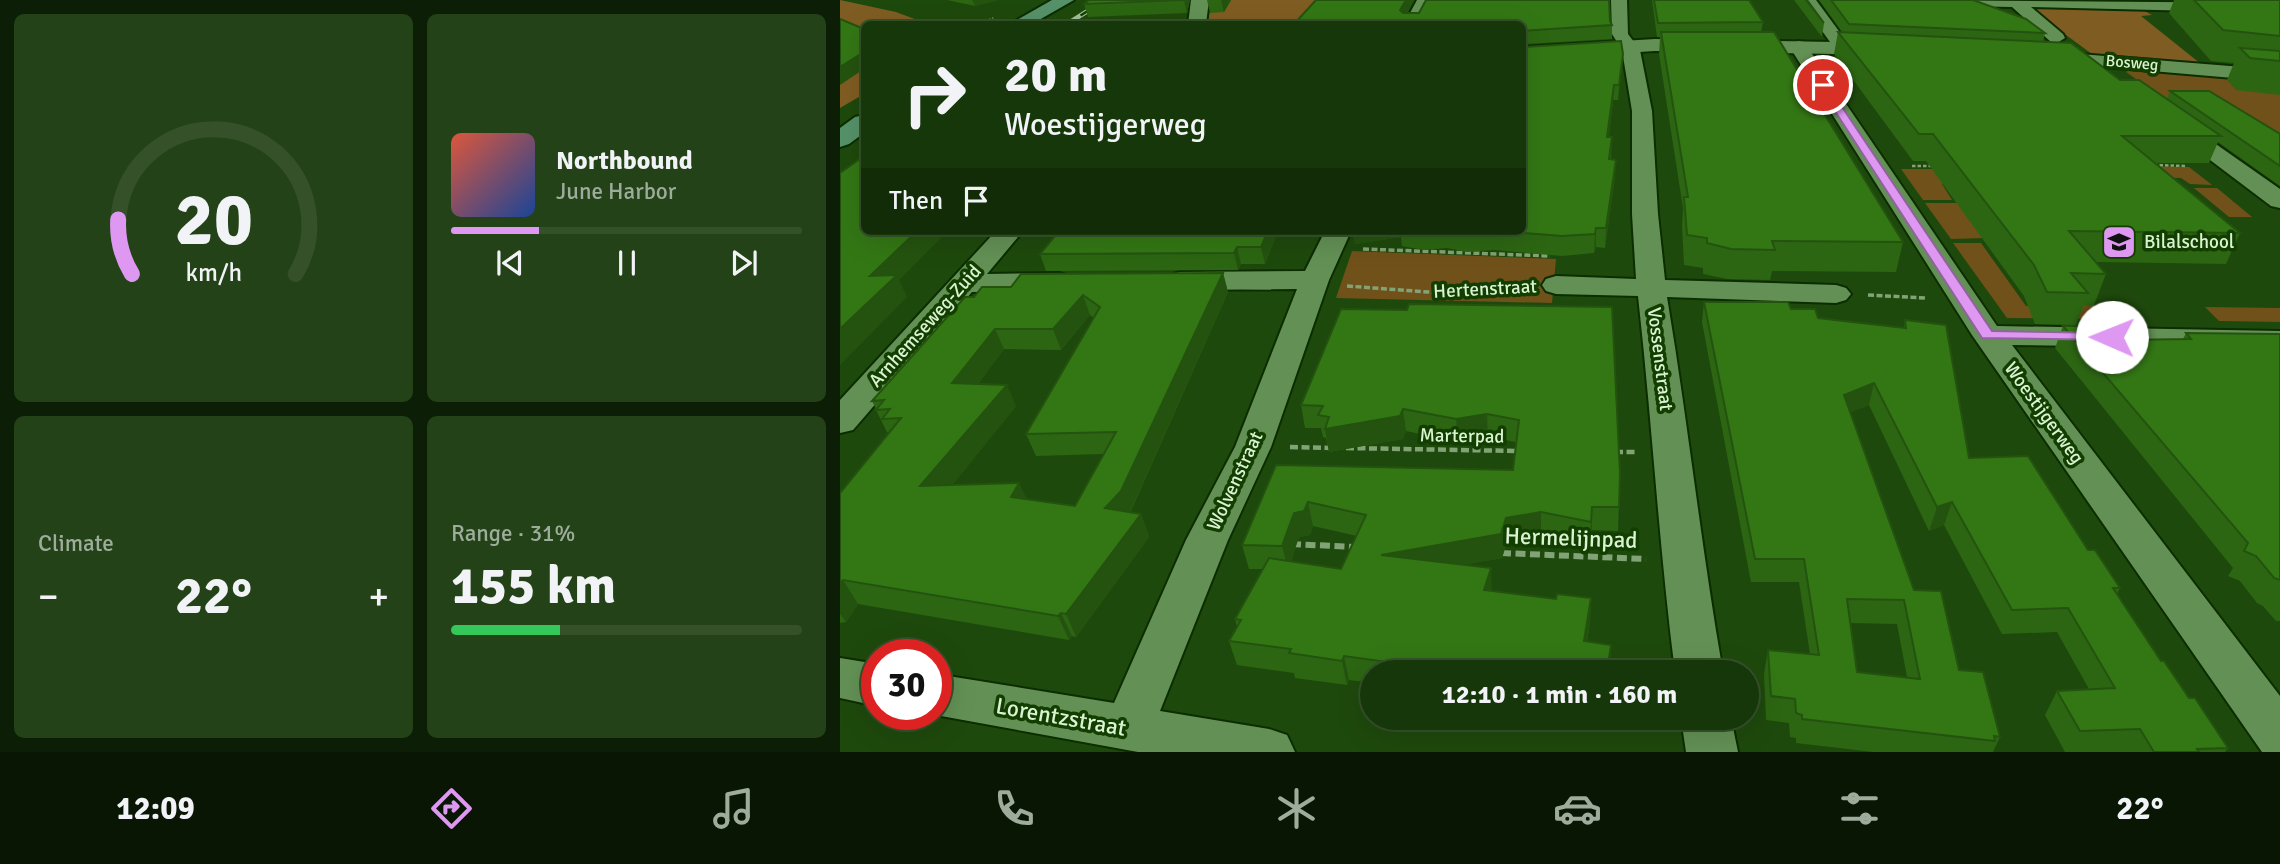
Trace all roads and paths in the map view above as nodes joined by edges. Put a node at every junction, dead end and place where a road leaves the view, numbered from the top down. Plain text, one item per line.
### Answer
1 (1042, 0) edge
2 (1065, 0) edge
3 (1425, 0) edge
4 (1619, 0) edge
5 (1808, 0) edge
6 (1906, 0) edge
7 (2016, 2) junction
8 (2280, 8) edge
9 (1003, 21) edge
10 (1025, 21) edge
11 (1414, 21) edge
12 (1836, 38) dead end
13 (2057, 38) dead end
14 (1630, 46) junction
15 (1798, 46) junction
16 (1908, 50) edge
17 (1526, 53) edge
18 (2026, 56) edge
19 (2087, 60) junction
20 (2280, 76) edge
21 (2120, 84) edge
22 (2154, 109) edge
23 (861, 124) edge
24 (840, 139) edge
25 (2149, 165) edge
26 (1876, 166) junction
27 (2232, 166) junction
28 (1944, 167) edge
29 (2280, 201) edge
30 (1006, 235) edge
31 (1328, 253) edge
32 (1552, 256) dead end
33 (1153, 281) edge
34 (1086, 282) edge
35 (964, 283) junction
36 (1556, 285) joint
37 (1651, 287) junction
38 (1836, 294) joint
39 (1965, 300) junction
40 (1988, 335) junction
41 (2280, 340) edge
42 (840, 422) edge
43 (1253, 447) junction
44 (1531, 451) edge
45 (1601, 452) edge
46 (1671, 453) junction
47 (1277, 543) edge
48 (1361, 547) edge
49 (1486, 552) edge
50 (1682, 561) junction
51 (1697, 660) edge
52 (840, 678) edge
53 (861, 682) edge
54 (952, 698) edge
55 (1128, 728) junction
56 (1708, 730) edge
57 (2280, 736) edge
58 (1269, 752) edge
59 (1712, 752) edge

1 - 9 main road
2 - 10 main road
3 - 11 street
4 - 14 street, Vossenstraat
5 - 12 street
6 - 7 street
7 - 8 street
7 - 13 street
14 - 15 street
14 - 17 street
14 - 37 street, Vossenstraat
15 - 16 street
15 - 26 street, Woestijgerweg
18 - 19 street, Bosweg
19 - 20 street, Bosweg
19 - 21 street
22 - 27 street
23 - 24 main road
25 - 27 path
26 - 28 path
26 - 39 street, Woestijgerweg
27 - 29 street
30 - 35 street, Arnhemseweg-Zuid
31 - 32 path, Hertenstraat
31 - 33 street
31 - 36 path, Hertenstraat
31 - 43 street, Wolvenstraat
34 - 35 street
35 - 42 street, Arnhemseweg-Zuid
36 - 37 street, Hertenstraat
37 - 38 street, Hertenstraat
37 - 46 street, Vossenstraat
38 - 39 path
39 - 40 street, Woestijgerweg
40 - 41 street
40 - 57 street, Woestijgerweg
43 - 44 path, Marterpad
43 - 55 street, Wolvenstraat
45 - 46 path
46 - 50 street, Vossenstraat
47 - 48 path
49 - 50 path, Hermelijnpad
50 - 51 street, Vossenstraat
52 - 53 street
54 - 55 street, Lorentzstraat
55 - 58 street, Lorentzstraat
56 - 59 street

